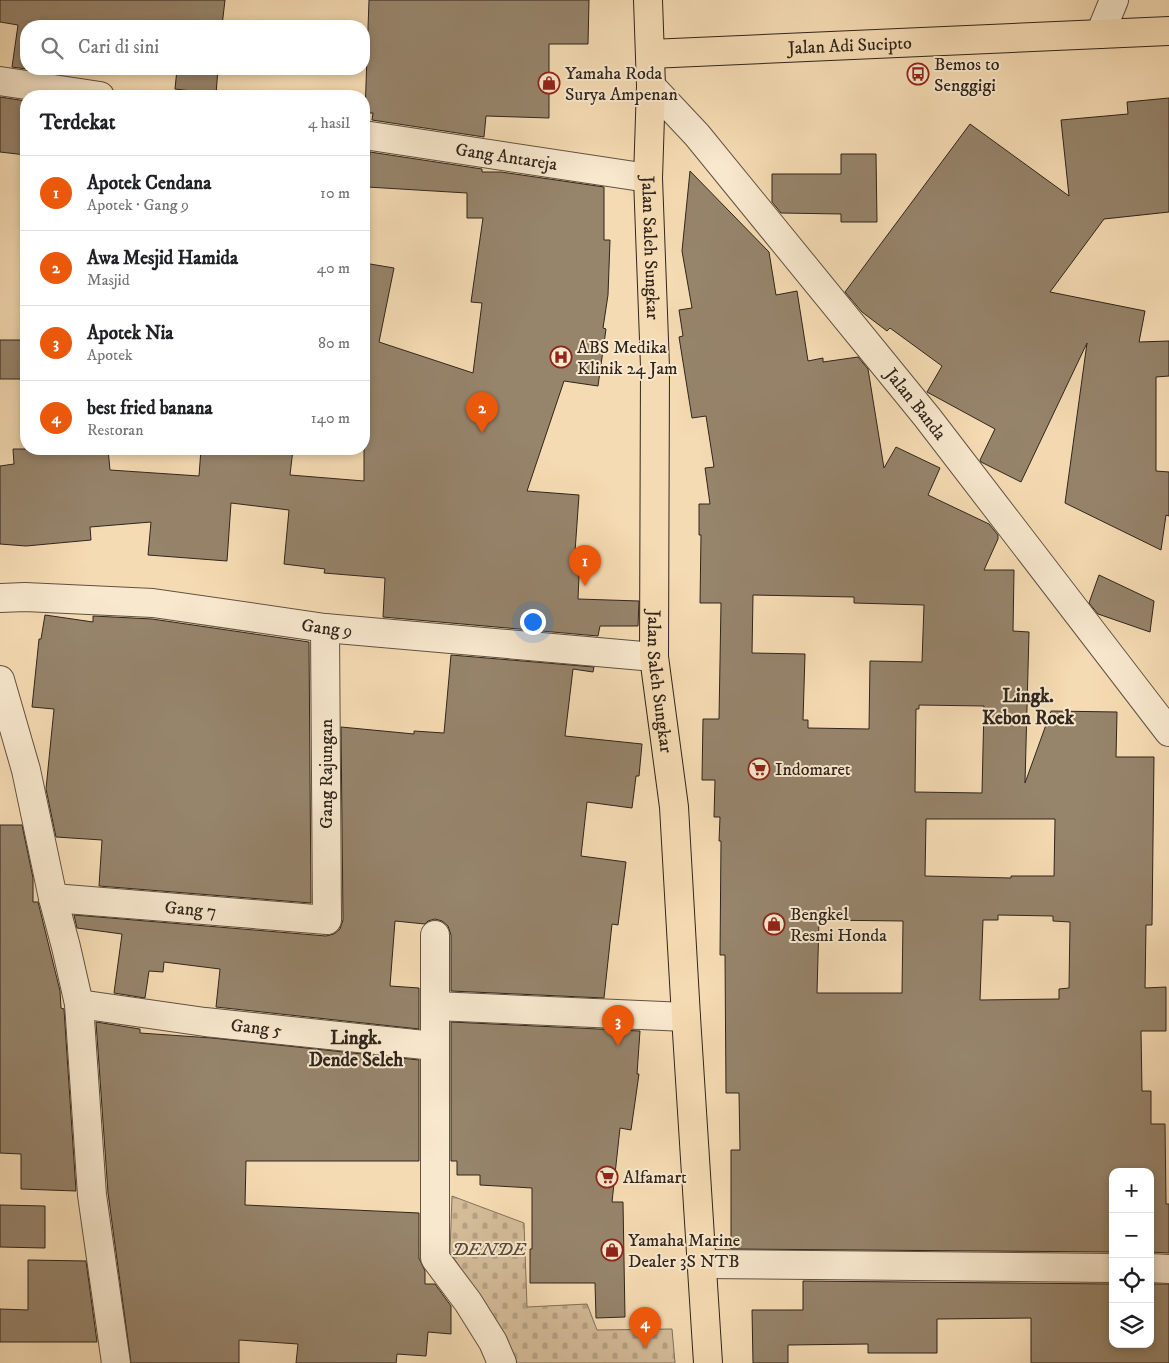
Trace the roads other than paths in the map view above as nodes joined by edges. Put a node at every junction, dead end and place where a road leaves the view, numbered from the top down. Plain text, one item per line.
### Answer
1 (648, 0) edge
2 (1114, 0) edge
3 (1169, 31) edge
4 (1100, 34) junction
5 (650, 54) junction
6 (0, 81) edge
7 (651, 86) junction
8 (60, 90) edge
9 (370, 137) edge
10 (648, 178) junction
11 (0, 598) edge
12 (325, 628) junction
13 (654, 657) junction
14 (0, 680) edge
15 (1169, 732) edge
16 (53, 898) junction
17 (327, 920) joint
18 (435, 935) dead end
19 (79, 1004) junction
20 (435, 1006) junction
21 (686, 1017) junction
22 (434, 1046) junction
23 (702, 1264) junction
24 (1109, 1268) edge
25 (1154, 1268) edge
26 (1169, 1268) edge
27 (116, 1363) edge
28 (502, 1363) edge
29 (708, 1363) edge

1 - 5 highway, Jalan Saleh Sungkar
2 - 4 street
3 - 4 highway, Jalan Adi Sucipto
4 - 5 highway, Jalan Adi Sucipto
5 - 7 highway, Jalan Saleh Sungkar
6 - 8 street
7 - 10 highway, Jalan Saleh Sungkar
7 - 15 street, Jalan Banda
9 - 10 street, Gang Antareja
10 - 13 highway, Jalan Saleh Sungkar
11 - 12 street, Gang 9
12 - 13 street, Gang 9
12 - 17 street, Gang Rajungan
13 - 21 highway, Jalan Saleh Sungkar
14 - 16 street
16 - 17 street, Gang 7
16 - 19 street
18 - 20 street
19 - 22 street, Gang 5
19 - 27 street
20 - 21 street
20 - 22 street
21 - 23 highway, Jalan Saleh Sungkar
22 - 28 street
23 - 24 street
23 - 29 highway, Jalan Saleh Sungkar
25 - 26 street

